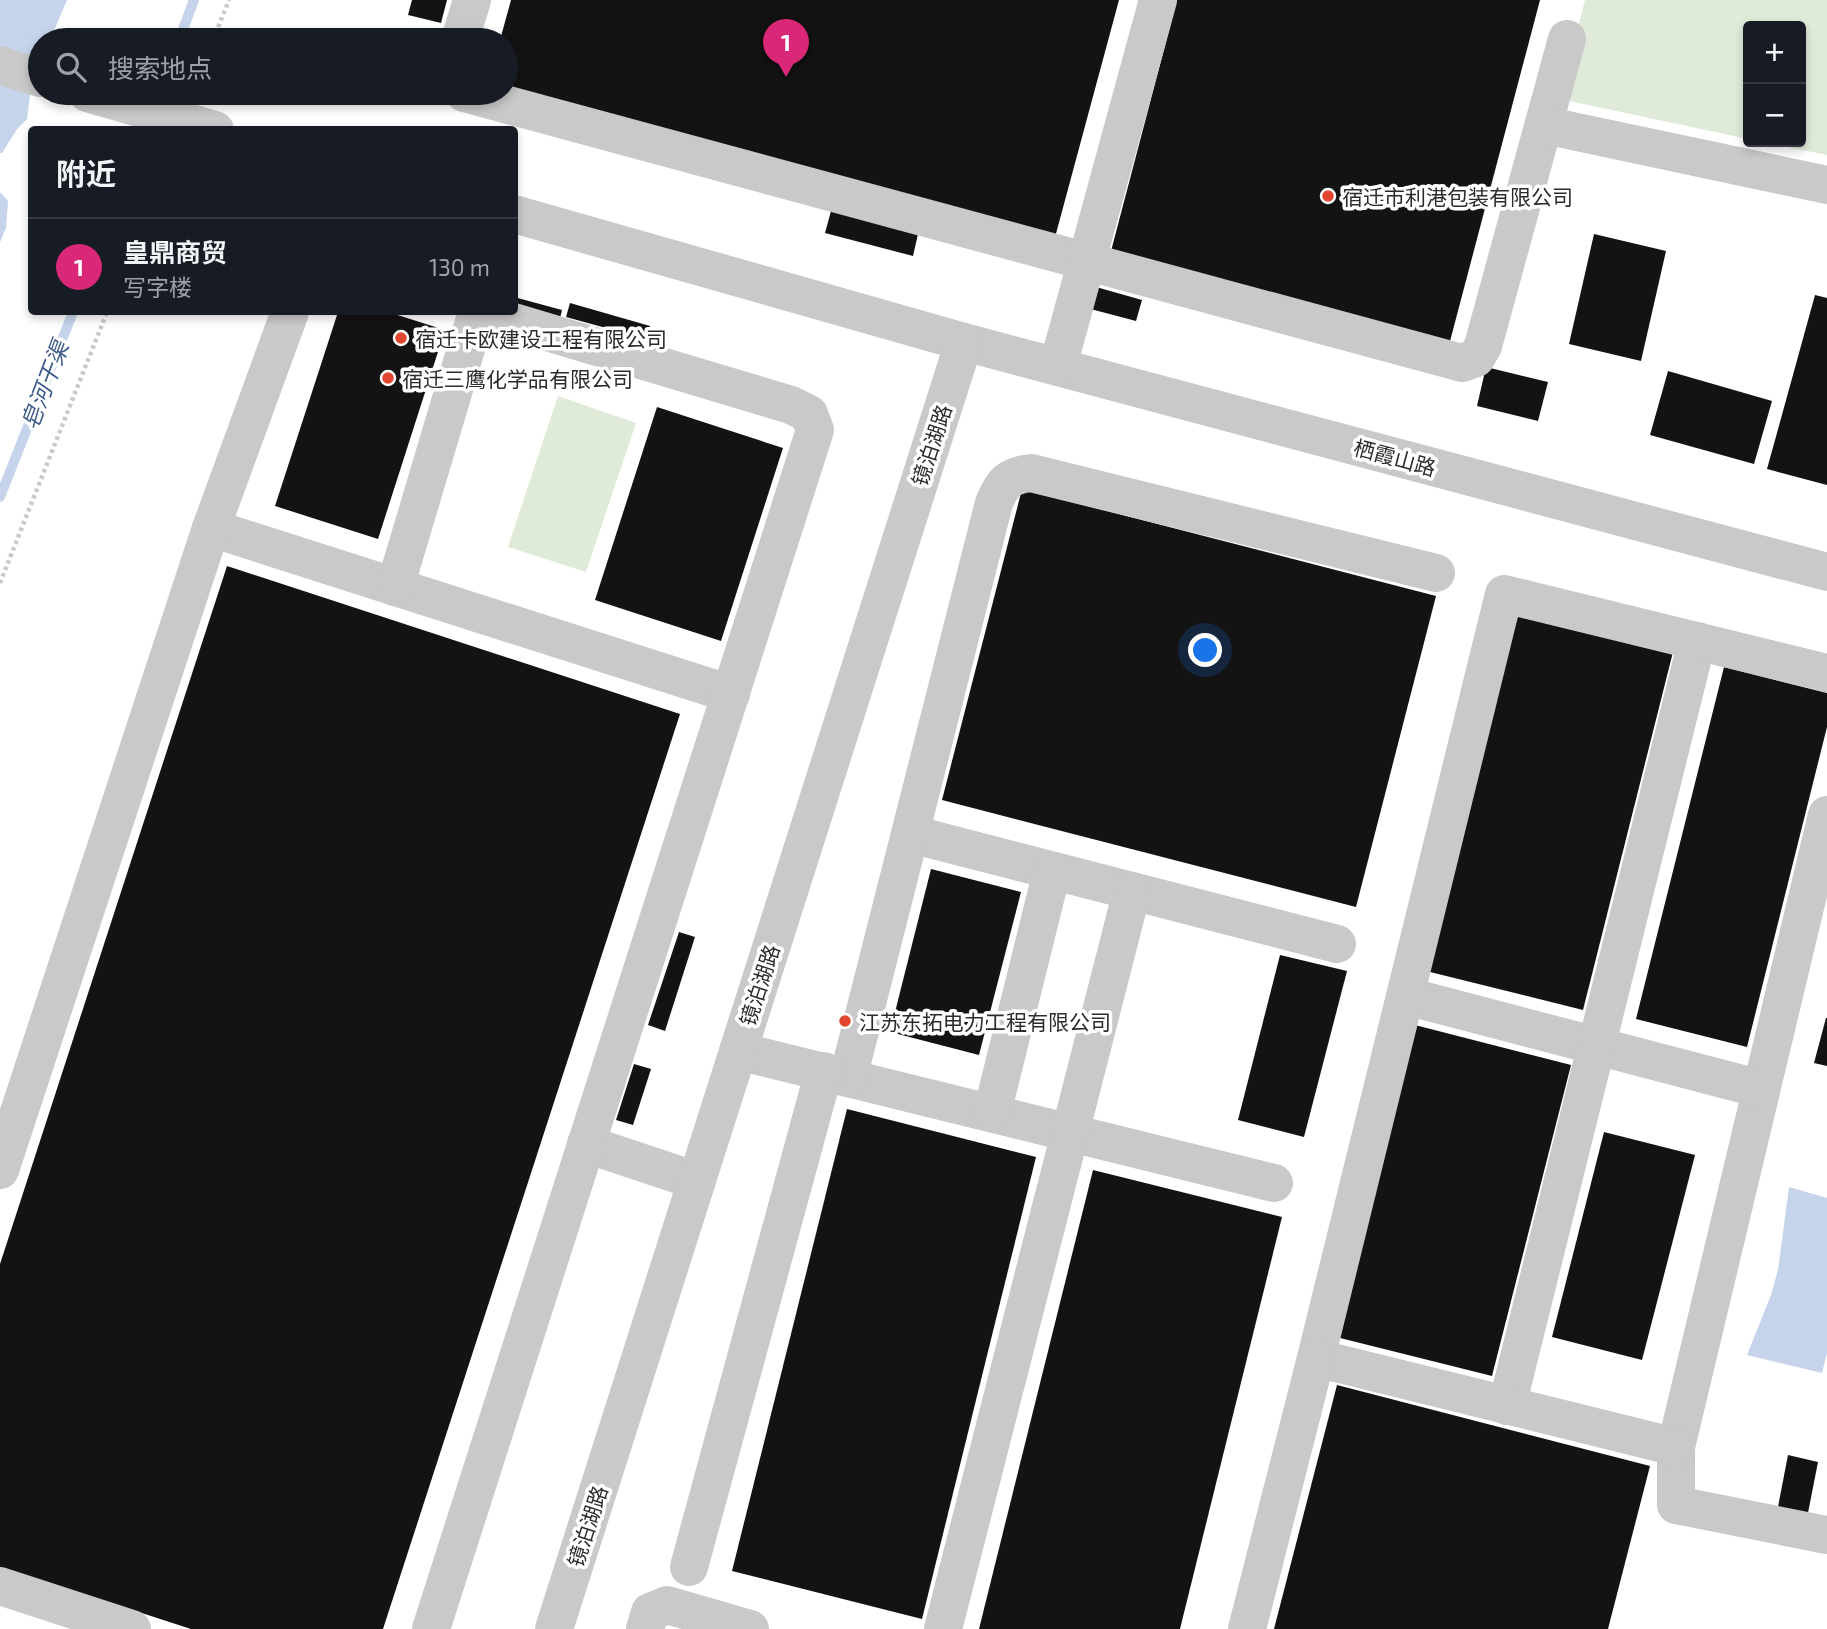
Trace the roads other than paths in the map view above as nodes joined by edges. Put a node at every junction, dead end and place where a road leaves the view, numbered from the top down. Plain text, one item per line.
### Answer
1 (472, 0) edge
2 (1158, 0) edge
3 (464, 28) edge
4 (1566, 40) dead end
5 (0, 65) edge
6 (28, 74) edge
7 (129, 105) edge
8 (508, 105) edge
9 (1544, 125) junction
10 (201, 126) edge
11 (1827, 185) edge
12 (518, 215) edge
13 (1087, 262) junction
14 (289, 315) edge
15 (478, 315) edge
16 (489, 315) edge
17 (964, 342) junction
18 (1058, 366) junction
19 (211, 528) junction
20 (1827, 572) edge
21 (1436, 573) dead end
22 (395, 587) junction
23 (1696, 641) junction
24 (1827, 673) edge
25 (731, 694) junction
26 (1827, 815) edge
27 (911, 834) junction
28 (1052, 871) junction
29 (1132, 891) junction
30 (1337, 944) dead end
31 (1406, 996) junction
32 (1596, 1046) junction
33 (738, 1051) junction
34 (836, 1075) junction
35 (1761, 1089) junction
36 (992, 1114) junction
37 (1070, 1133) junction
38 (586, 1144) junction
39 (0, 1170) edge
40 (697, 1181) junction
41 (1274, 1183) dead end
42 (1316, 1358) junction
43 (1507, 1406) junction
44 (1675, 1447) junction
45 (1827, 1535) edge
46 (689, 1567) dead end
47 (0, 1586) edge
48 (132, 1629) edge
49 (431, 1629) edge
50 (554, 1629) edge
51 (645, 1629) edge
52 (750, 1629) edge
53 (943, 1629) edge
54 (1247, 1629) edge

1 - 3 street
2 - 13 street
4 - 9 street
5 - 6 street
7 - 10 street, bridge
8 - 13 street
9 - 11 street
9 - 13 street
12 - 17 street, 栖霞山路
13 - 18 street
14 - 19 street
15 - 22 street
16 - 25 street
17 - 18 street, 栖霞山路
17 - 33 street, 镜泊湖路
18 - 20 street, 栖霞山路
19 - 22 street
19 - 39 street
21 - 27 street
22 - 25 street
23 - 24 street
23 - 31 street
23 - 32 street
25 - 38 street
26 - 35 street
27 - 28 street
27 - 34 street
28 - 29 street
28 - 36 street
29 - 30 street
29 - 37 street
31 - 32 street
31 - 42 street
32 - 35 street
32 - 43 street
33 - 34 street
33 - 40 street, 镜泊湖路
34 - 36 street
34 - 46 street
35 - 44 street
36 - 37 street
37 - 41 street
37 - 53 street
38 - 40 street
38 - 49 street
40 - 50 street, 镜泊湖路
42 - 43 street
42 - 54 street
43 - 44 street
44 - 45 street
47 - 48 street
51 - 52 street

